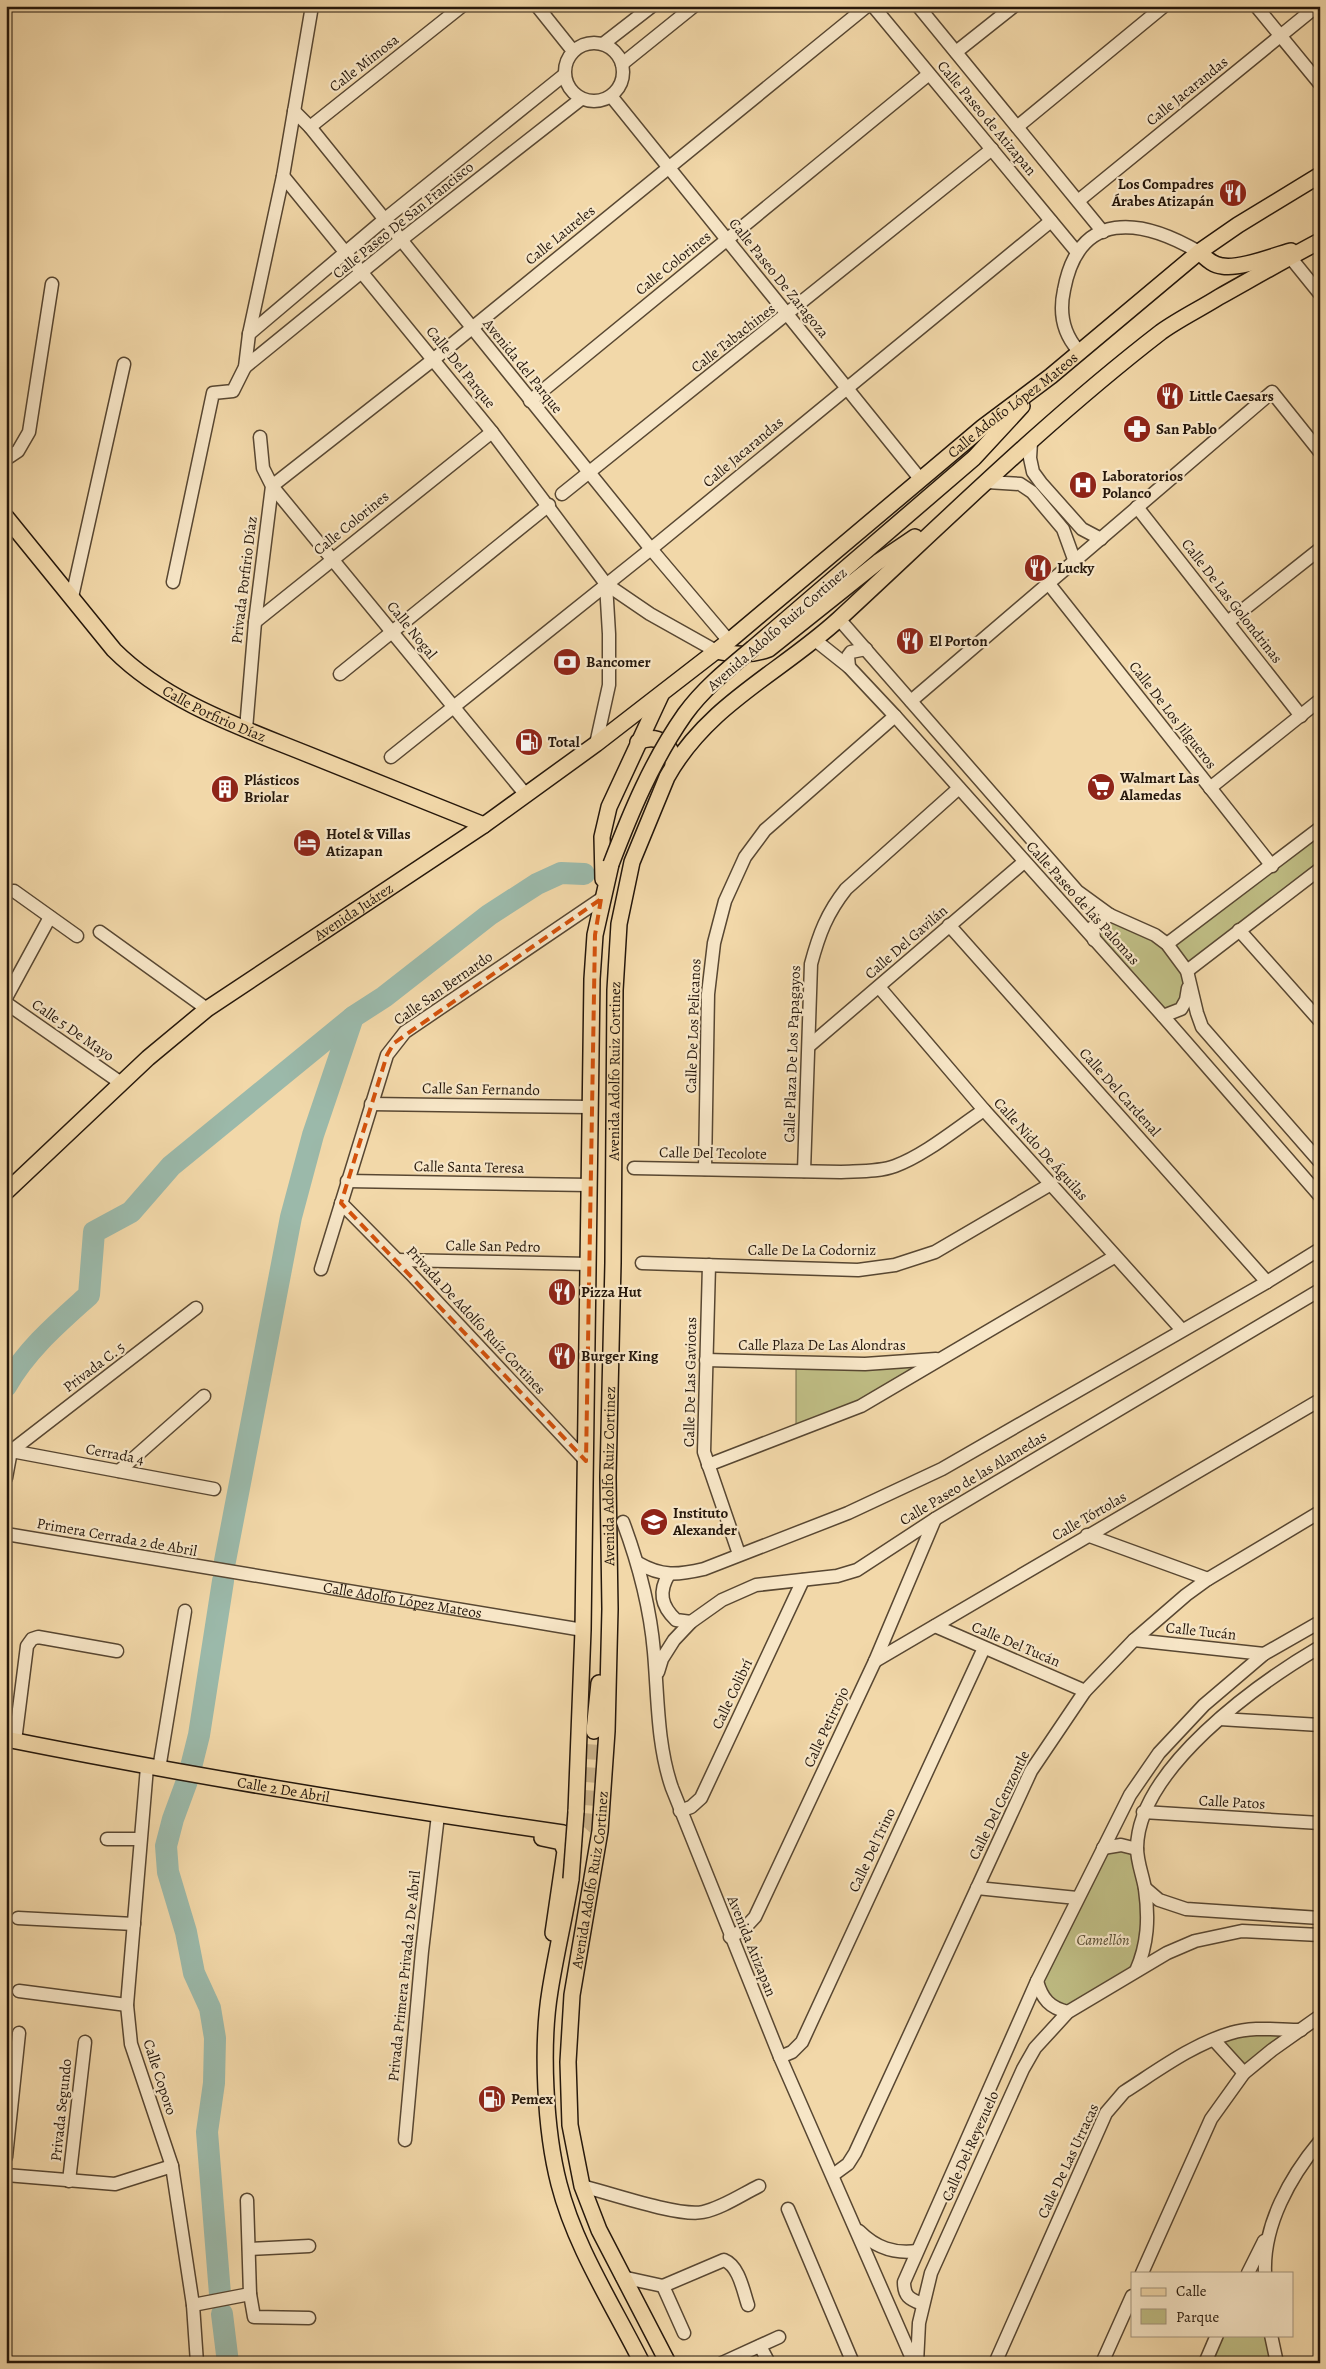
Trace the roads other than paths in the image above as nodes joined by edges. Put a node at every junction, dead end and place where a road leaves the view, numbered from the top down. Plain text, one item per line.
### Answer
1 (462, 6) edge
2 (537, 6) edge
3 (652, 6) edge
4 (694, 6) edge
5 (867, 6) edge
6 (873, 6) edge
7 (918, 6) edge
8 (1014, 6) edge
9 (1164, 6) edge
10 (1256, 6) edge
11 (1317, 6) edge
12 (313, 7) edge
13 (1280, 36) junction
14 (602, 44) junction
15 (573, 51) junction
16 (956, 52) junction
17 (622, 64) junction
18 (929, 74) junction
19 (564, 75) junction
20 (1320, 84) edge
21 (611, 96) junction
22 (582, 99) junction
23 (294, 111) junction
24 (310, 127) junction
25 (1017, 127) junction
26 (992, 150) junction
27 (669, 167) junction
28 (1320, 175) edge
29 (283, 176) junction
30 (1078, 201) junction
31 (385, 219) junction
32 (1051, 221) junction
33 (1103, 232) junction
34 (401, 240) junction
35 (727, 240) junction
36 (1316, 243) edge
37 (1076, 251) junction
38 (1198, 252) junction
39 (345, 253) junction
40 (1290, 257) junction
41 (362, 273) junction
42 (52, 284) dead end
43 (1320, 294) edge
44 (788, 315) junction
45 (472, 328) junction
46 (249, 334) junction
47 (1078, 350) junction
48 (434, 359) junction
49 (124, 364) dead end
50 (245, 367) junction
51 (1051, 376) junction
52 (846, 388) junction
53 (530, 401) junction
54 (492, 432) junction
55 (260, 437) dead end
56 (1031, 442) junction
57 (1320, 452) edge
58 (6, 459) edge
59 (589, 472) junction
60 (1034, 472) junction
61 (921, 480) junction
62 (987, 482) junction
63 (1020, 484) junction
64 (272, 486) junction
65 (562, 494) dead end
66 (549, 505) junction
67 (1137, 507) junction
68 (956, 508) junction
69 (6, 516) edge
70 (1101, 539) junction
71 (1320, 548) edge
72 (651, 549) junction
73 (333, 559) junction
74 (1075, 562) junction
75 (173, 582) dead end
76 (606, 584) junction
77 (1049, 584) junction
78 (72, 597) junction
79 (839, 619) junction
80 (1228, 621) junction
81 (254, 622) junction
82 (393, 633) junction
83 (815, 640) junction
84 (729, 641) junction
85 (866, 649) junction
86 (716, 651) junction
87 (849, 667) junction
88 (340, 674) dead end
89 (663, 691) junction
90 (1320, 700) edge
91 (911, 701) junction
92 (454, 706) junction
93 (895, 716) junction
94 (1301, 716) junction
95 (246, 729) junction
96 (638, 742) junction
97 (596, 744) junction
98 (391, 758) dead end
99 (673, 765) junction
100 (959, 788) junction
101 (1210, 788) junction
102 (526, 795) junction
103 (484, 825) junction
104 (1320, 828) edge
105 (1024, 862) junction
106 (1272, 866) junction
107 (1318, 872) edge
108 (14, 891) dead end
109 (603, 893) junction
110 (1110, 915) junction
111 (50, 917) junction
112 (949, 925) junction
113 (1239, 930) junction
114 (100, 932) dead end
115 (77, 936) dead end
116 (1094, 940) junction
117 (1167, 944) junction
118 (1187, 970) junction
119 (1189, 985) junction
120 (880, 987) junction
121 (6, 998) edge
122 (6, 1002) edge
123 (207, 1008) junction
124 (1163, 1016) junction
125 (1320, 1021) edge
126 (809, 1046) junction
127 (121, 1084) junction
128 (371, 1104) junction
129 (590, 1106) junction
130 (984, 1110) junction
131 (1320, 1162) edge
132 (634, 1168) dead end
133 (705, 1169) junction
134 (804, 1171) junction
135 (347, 1181) junction
136 (1051, 1184) junction
137 (590, 1185) junction
138 (6, 1192) edge
139 (1320, 1196) edge
140 (341, 1203) junction
141 (1320, 1249) edge
142 (1114, 1257) junction
143 (397, 1260) junction
144 (642, 1263) dead end
145 (589, 1264) junction
146 (709, 1265) junction
147 (321, 1269) dead end
148 (1268, 1282) junction
149 (1320, 1290) edge
150 (196, 1308) dead end
151 (1182, 1330) junction
152 (939, 1359) junction
153 (706, 1360) junction
154 (204, 1396) dead end
155 (1320, 1400) edge
156 (8, 1450) edge
157 (586, 1461) junction
158 (708, 1465) junction
159 (120, 1471) junction
160 (6, 1478) edge
161 (214, 1488) dead end
162 (1320, 1512) edge
163 (935, 1519) junction
164 (623, 1522) dead end
165 (6, 1534) edge
166 (1087, 1535) junction
167 (739, 1554) junction
168 (638, 1563) junction
169 (223, 1571) joint
170 (669, 1574) junction
171 (1208, 1579) junction
172 (802, 1580) junction
173 (610, 1609) junction
174 (185, 1611) dead end
175 (691, 1622) junction
176 (1320, 1622) edge
177 (935, 1626) junction
178 (583, 1630) junction
179 (1134, 1640) junction
180 (1320, 1647) edge
181 (984, 1648) junction
182 (117, 1651) dead end
183 (1264, 1654) junction
184 (875, 1661) junction
185 (656, 1679) junction
186 (1085, 1691) junction
187 (1220, 1719) junction
188 (1320, 1725) edge
189 (594, 1731) tunnel mouth
190 (10, 1740) edge
191 (153, 1768) junction
192 (680, 1811) junction
193 (1143, 1812) junction
194 (439, 1815) junction
195 (1320, 1823) edge
196 (563, 1833) tunnel mouth
197 (107, 1839) dead end
198 (140, 1839) junction
199 (1102, 1848) junction
200 (1137, 1849) junction
201 (976, 1888) junction
202 (1145, 1888) junction
203 (1077, 1898) junction
204 (18, 1918) dead end
205 (1320, 1918) edge
206 (134, 1924) junction
207 (1320, 1935) edge
208 (730, 1937) junction
209 (1136, 1971) junction
210 (1037, 1981) junction
211 (19, 1992) dead end
212 (550, 1992) junction
213 (127, 2005) junction
214 (1068, 2012) junction
215 (1320, 2016) edge
216 (1300, 2030) junction
217 (19, 2033) dead end
218 (1214, 2040) junction
219 (85, 2042) dead end
220 (780, 2058) junction
221 (1244, 2073) junction
222 (405, 2140) dead end
223 (1320, 2141) edge
224 (6, 2157) edge
225 (172, 2166) junction
226 (6, 2175) edge
227 (833, 2175) junction
228 (69, 2181) junction
229 (582, 2186) junction
230 (759, 2186) dead end
231 (247, 2200) dead end
232 (788, 2209) dead end
233 (856, 2229) junction
234 (1269, 2230) junction
235 (309, 2246) dead end
236 (249, 2249) junction
237 (918, 2251) junction
238 (1142, 2272) edge
239 (1248, 2272) edge
240 (1265, 2272) edge
241 (622, 2277) junction
242 (663, 2286) junction
243 (250, 2294) junction
244 (1131, 2298) edge
245 (193, 2304) junction
246 (922, 2304) junction
247 (748, 2305) dead end
248 (309, 2318) dead end
249 (684, 2333) dead end
250 (1217, 2336) edge
251 (1271, 2336) edge
252 (779, 2337) dead end
253 (760, 2346) junction
254 (1110, 2346) junction
255 (993, 2362) edge
256 (197, 2363) edge
257 (642, 2363) edge
258 (668, 2363) edge
259 (722, 2363) edge
260 (769, 2363) edge
261 (853, 2363) edge
262 (916, 2363) edge
263 (1102, 2363) edge
264 (1107, 2363) edge
265 (1205, 2363) edge
266 (1277, 2363) edge

1 - 24 street, Calle Mimosa
2 - 15 street
3 - 14 street
4 - 17 street
5 - 27 street, Calle Laureles
6 - 18 street, Calle Paseo de Atizapan
7 - 16 street, Calle Paseo de Atizapan
8 - 16 street
9 - 25 street
10 - 13 street
11 - 13 street, Calle Jacarandas
12 - 23 street
13 - 20 street
13 - 30 street, Calle Jacarandas
14 - 15 street
14 - 17 street
15 - 19 street
16 - 25 street, Calle Paseo de Atizapan
17 - 21 street
18 - 26 street, Calle Paseo de Atizapan
18 - 35 street, Calle Colorines
19 - 22 street
19 - 31 street, Calle Paseo De San Francisco
21 - 22 street
21 - 27 street, Calle Paseo De Zaragoza
22 - 34 street, Calle Paseo De San Francisco
23 - 24 street, Avenida del Parque
23 - 29 street
24 - 31 street, Avenida del Parque
25 - 30 street, Calle Paseo de Atizapan
26 - 32 street, Calle Paseo de Atizapan
26 - 44 street, Calle Tabachines
27 - 35 street, Calle Paseo De Zaragoza
27 - 45 street, Calle Laureles
28 - 38 main road, Calle Adolfo López Mateos
29 - 39 street, Calle Del Parque
29 - 46 street
30 - 33 street, Calle Paseo de Atizapan
31 - 34 street, Avenida del Parque
31 - 39 street, Calle Paseo De San Francisco
32 - 37 street, Calle Paseo de Atizapan
32 - 52 street, Calle Jacarandas
33 - 37 street
33 - 38 street
34 - 41 street, Calle Paseo De San Francisco
34 - 45 street, Avenida del Parque
35 - 44 street, Calle Paseo De Zaragoza
35 - 53 street, Calle Colorines
36 - 38 main road
36 - 40 main road
37 - 47 street
38 - 47 main road, Calle Adolfo López Mateos
39 - 41 street, Calle Del Parque
39 - 46 street, Calle Paseo De San Francisco
40 - 43 street
40 - 56 main road
41 - 48 street, Calle Del Parque
41 - 50 street, Calle Paseo De San Francisco
42 - 58 street
44 - 52 street, Calle Paseo De Zaragoza
44 - 59 street, Calle Tabachines
45 - 48 street, Calle Laureles
45 - 53 street, Avenida del Parque
46 - 50 street
47 - 51 main road, Calle Adolfo López Mateos
48 - 54 street, Calle Del Parque
48 - 64 street, Calle Laureles
49 - 78 street
50 - 75 street
51 - 61 main road, Calle Adolfo López Mateos
51 - 109 main road, Avenida Adolfo Ruiz Cortinez, bridge
52 - 61 street, Calle Paseo De Zaragoza
52 - 72 street, Calle Jacarandas
53 - 59 street, Avenida del Parque
54 - 66 street, Calle Del Parque
54 - 73 street, Calle Colorines
55 - 64 street
56 - 60 street
56 - 62 main road
57 - 67 street
59 - 65 street, Calle Tabachines
59 - 72 street, Avenida del Parque
60 - 63 street
60 - 70 street
61 - 84 main road, Calle Adolfo López Mateos
62 - 63 street
62 - 68 main road
63 - 74 street
64 - 73 street, Calle Nogal
64 - 81 street, Privada Porfirio Díaz
66 - 76 street, Calle Del Parque
66 - 82 street
67 - 70 street
67 - 80 street, Calle De Las Golondrinas
68 - 79 main road
68 - 86 main road
69 - 78 main road, Calle Porfirio Díaz
70 - 74 street
71 - 80 street
72 - 76 street, Calle Jacarandas
72 - 84 street, Avenida del Parque
73 - 81 street, Calle Colorines
73 - 82 street, Calle Nogal
74 - 77 street
76 - 86 street, Calle Del Parque
76 - 92 street, Calle Jacarandas
76 - 97 street
77 - 91 street
77 - 101 street, Calle De Los Jilgueros
78 - 95 main road, Calle Porfirio Díaz
79 - 83 main road
79 - 85 street, Calle Paseo de las Palomas
80 - 94 street, Calle De Las Golondrinas
81 - 95 street, Privada Porfirio Díaz
82 - 88 street
82 - 92 street, Calle Nogal
83 - 87 street, Calle Paseo de las Palomas
83 - 99 main road, Avenida Adolfo Ruiz Cortinez
84 - 86 main road, Calle Adolfo López Mateos
85 - 87 street
85 - 91 street, Calle Paseo de las Palomas
86 - 89 main road, Avenida Juárez
87 - 93 street, Calle Paseo de las Palomas
89 - 96 main road
89 - 97 main road, Avenida Juárez
90 - 94 street
91 - 110 street, Calle Paseo de las Palomas
92 - 98 street, Calle Jacarandas
92 - 102 street, Calle Nogal
93 - 100 street, Calle Paseo de las Palomas
93 - 133 street, Calle De Los Pelicanos
94 - 101 street
95 - 103 main road, Calle Porfirio Díaz
96 - 99 main road
96 - 109 main road
97 - 102 main road, Avenida Juárez
99 - 173 main road, Avenida Adolfo Ruiz Cortinez
100 - 105 street, Calle Paseo de las Palomas
100 - 126 street, Calle Plaza De Los Papagayos
101 - 106 street, Calle De Los Jilgueros
102 - 103 main road, Avenida Juárez
103 - 123 main road, Avenida Juárez
104 - 106 street
105 - 112 street, Calle Del Gavilán
105 - 116 street, Calle Paseo de las Palomas
106 - 117 street
107 - 113 street
108 - 111 street
109 - 128 street, Calle San Bernardo
109 - 129 main road, Avenida Adolfo Ruiz Cortinez
110 - 116 street
110 - 117 street, Calle Paseo de las Palomas
111 - 115 street
111 - 121 street
112 - 120 street, Calle Del Gavilán
112 - 148 street, Calle Del Cardenal
113 - 118 street
113 - 125 street
114 - 123 street
116 - 124 street, Calle Paseo de las Palomas
117 - 118 street, Calle Paseo de las Palomas
118 - 119 street, Calle Paseo de las Palomas
119 - 124 street
119 - 131 street, Calle Paseo de las Palomas
120 - 126 street, Calle Del Gavilán
120 - 130 street, Calle Nido De Águilas
122 - 127 street, Calle 5 De Mayo
123 - 127 main road, Avenida Juárez
124 - 139 street, Calle Paseo de las Palomas
126 - 134 street, Calle Plaza De Los Papagayos
127 - 138 main road, Avenida Juárez
128 - 129 street, Calle San Fernando
128 - 135 street, Calle San Bernardo
129 - 137 main road, Avenida Adolfo Ruiz Cortinez
130 - 134 street, Calle Del Tecolote
130 - 136 street, Calle Nido De Águilas
132 - 133 street, Calle Del Tecolote
133 - 134 street, Calle Del Tecolote
135 - 137 street, Calle Santa Teresa
135 - 140 street, Calle San Bernardo
136 - 142 street, Calle Nido De Águilas
136 - 146 street, Calle De La Codorniz
137 - 145 main road, Avenida Adolfo Ruiz Cortinez
140 - 143 street, Privada De Adolfo Ruíz Cortines
140 - 147 street, Calle San Bernardo
141 - 148 street, Calle Paseo de las Alamedas
142 - 151 street, Calle Nido De Águilas
142 - 152 street, Calle Plaza De Las Alondras
143 - 145 street, Calle San Pedro
143 - 157 street, Privada De Adolfo Ruíz Cortines
144 - 146 street, Calle De La Codorniz
145 - 157 main road, Avenida Adolfo Ruiz Cortinez
146 - 153 street, Calle De Las Gaviotas
148 - 151 street, Calle Paseo de las Alamedas
149 - 163 street, Calle Paseo de las Alamedas
150 - 156 street, Privada C. 5
151 - 167 street, Calle Paseo de las Alamedas
152 - 153 street, Calle Plaza De Las Alondras
152 - 158 street, Calle Plaza De Las Alondras
153 - 158 street, Calle De Las Gaviotas
154 - 159 street
155 - 166 street, Calle Tórtolas
156 - 159 street, Cerrada 4
156 - 160 street
157 - 178 main road, Avenida Adolfo Ruiz Cortinez
158 - 167 street, Calle De Las Gaviotas
159 - 161 street, Cerrada 4
162 - 171 street, Calle Del Cenzontle
163 - 172 street, Calle Paseo de las Alamedas
163 - 184 street, Calle Petirrojo
164 - 168 street, Avenida Atizapan
165 - 169 street, Primera Cerrada 2 de Abril
166 - 171 street
166 - 177 street, Calle Tórtolas
167 - 170 street, Calle Paseo de las Alamedas
168 - 170 street, Calle Paseo de las Alamedas
168 - 185 street, Avenida Atizapan
169 - 178 street, Calle Adolfo López Mateos
170 - 175 street
171 - 179 street, Calle Del Cenzontle
172 - 175 street, Calle Paseo de las Alamedas
172 - 192 street, Calle Colibrí
173 - 189 main road
173 - 229 main road, Avenida Adolfo Ruiz Cortinez
174 - 191 street, Calle Coporo
175 - 185 street, Calle Paseo de las Alamedas
176 - 183 street
177 - 181 street, Calle Del Tucán
177 - 184 street, Calle Tórtolas
178 - 212 main road, Avenida Adolfo Ruiz Cortinez, bridge
179 - 183 street, Calle Tucán
179 - 186 street, Calle Del Cenzontle
180 - 187 street
181 - 186 street, Calle Del Tucán
181 - 220 street, Calle Del Trino
182 - 190 street
183 - 199 street
184 - 208 street, Calle Petirrojo
185 - 192 street, Avenida Atizapan
186 - 201 street, Calle Del Cenzontle
187 - 188 street
187 - 193 street
190 - 191 main road, Calle 2 De Abril
191 - 194 main road, Calle 2 De Abril
191 - 198 street, Calle Coporo
192 - 208 street, Avenida Atizapan
193 - 195 street, Calle Patos
193 - 200 street
194 - 196 main road, Calle 2 De Abril
194 - 212 main road
194 - 222 street, Privada Primera Privada 2 De Abril
197 - 198 street
198 - 206 street, Calle Coporo
199 - 200 street
199 - 203 street
200 - 202 street
201 - 203 street
201 - 227 street, Calle Del Cenzontle
202 - 205 street
202 - 209 street
203 - 210 street
204 - 206 street
206 - 213 street, Calle Coporo
207 - 209 street
208 - 220 street, Avenida Atizapan
209 - 214 street
210 - 214 street
210 - 237 street, Calle Del Reyezuelo
211 - 213 street
212 - 257 main road, Avenida Adolfo Ruiz Cortinez
213 - 225 street, Calle Coporo
214 - 246 street, Calle Del Reyezuelo
215 - 216 street
216 - 218 street, Calle De Las Urracas
216 - 221 street
217 - 224 street
218 - 221 street
218 - 255 street, Calle De Las Urracas
219 - 228 street, Privada Segundo
220 - 227 street, Avenida Atizapan
221 - 238 street
223 - 234 street
225 - 228 street
225 - 245 street, Calle Coporo
226 - 228 street
227 - 233 street, Avenida Atizapan
229 - 230 street
229 - 241 main road, Avenida Adolfo Ruiz Cortinez
231 - 236 street
232 - 261 street
233 - 237 street
233 - 262 street, Avenida Atizapan
234 - 239 street
234 - 240 street
235 - 236 street
236 - 243 street
237 - 246 street, Calle Del Reyezuelo
241 - 242 street
241 - 258 main road, Avenida Adolfo Ruiz Cortinez
242 - 247 street
242 - 249 street
243 - 245 street
243 - 248 street
244 - 254 street
245 - 256 street, Calle Coporo
246 - 262 street, Calle Del Reyezuelo
250 - 265 street
251 - 266 street
252 - 253 street
253 - 259 street
253 - 260 street
254 - 263 street
254 - 264 street

